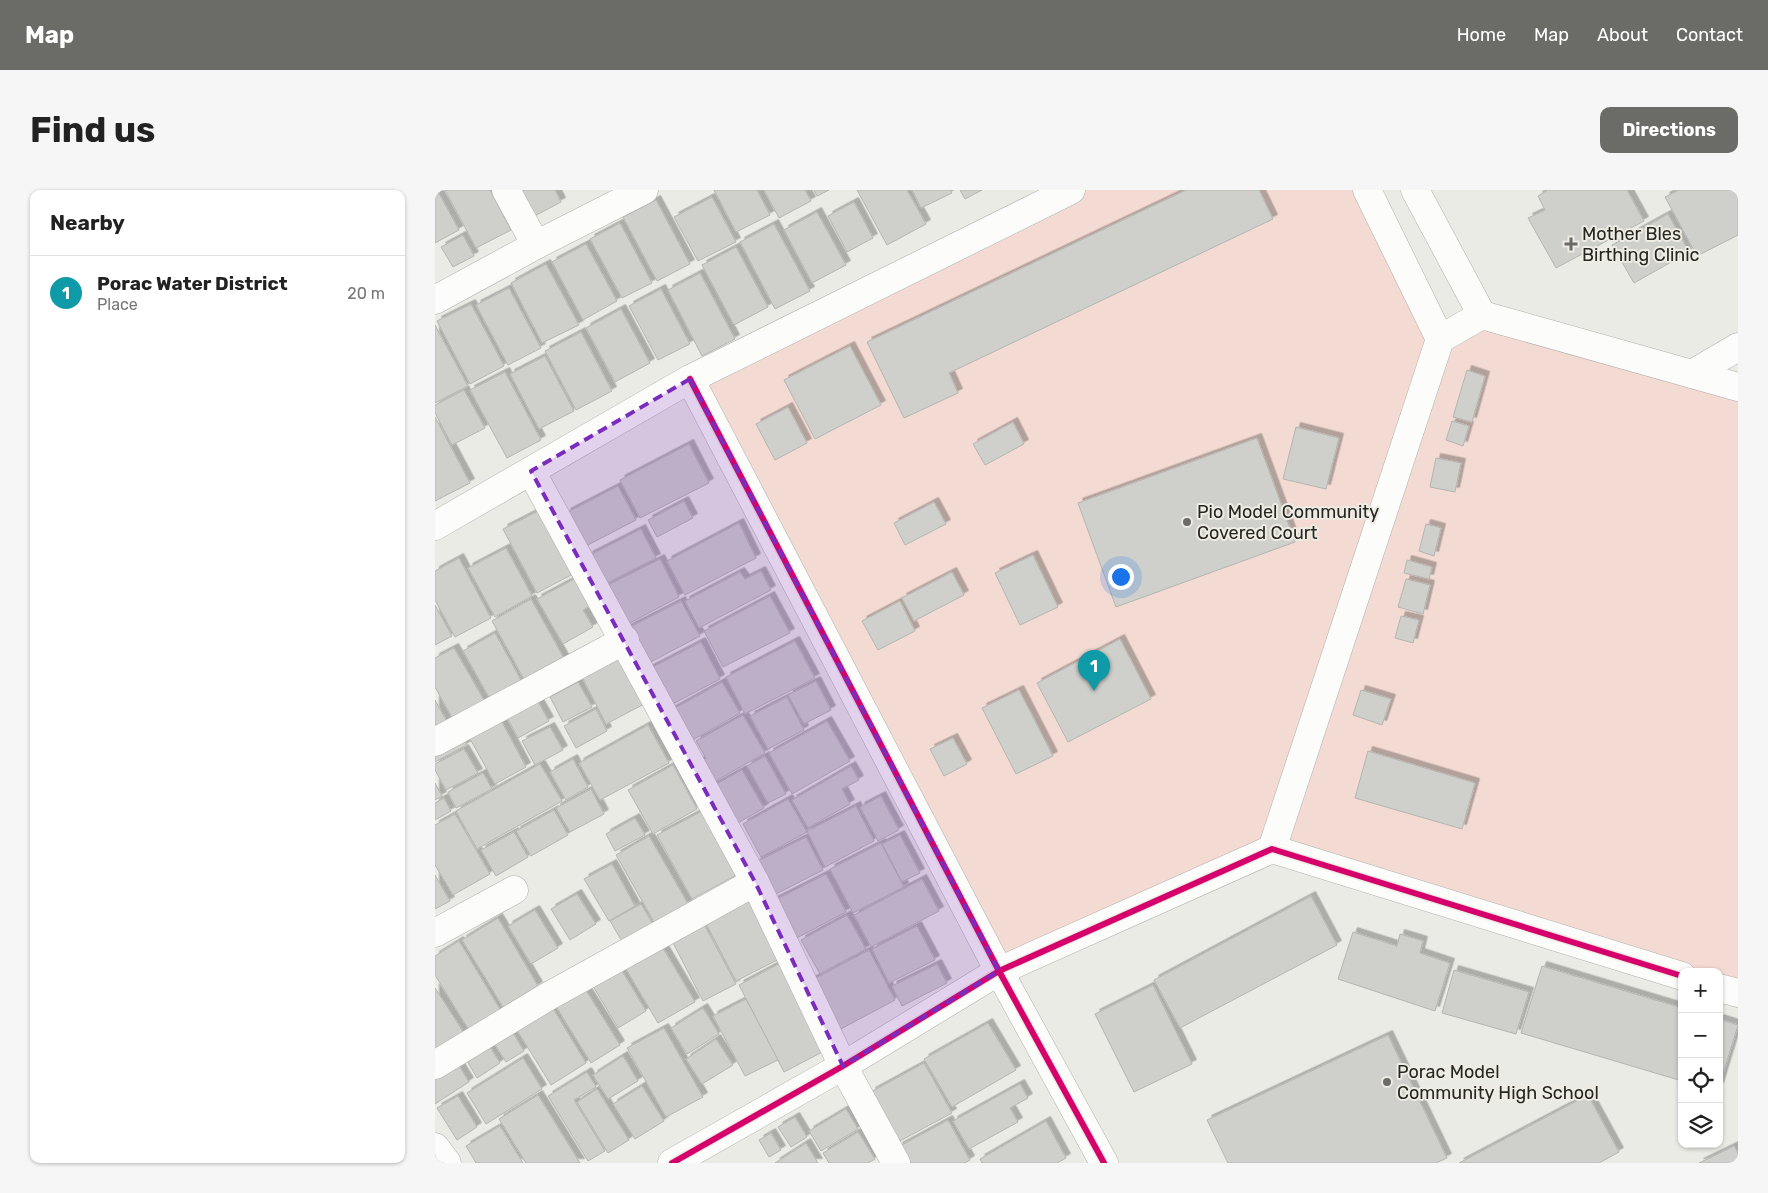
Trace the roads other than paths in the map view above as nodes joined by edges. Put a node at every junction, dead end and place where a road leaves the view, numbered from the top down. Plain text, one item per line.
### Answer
1 (506, 190) edge
2 (644, 190) edge
3 (1071, 190) edge
4 (1367, 190) edge
5 (1415, 190) edge
6 (536, 245) junction
7 (435, 300) edge
8 (1482, 315) junction
9 (1440, 339) junction
10 (1738, 347) edge
11 (1692, 374) junction
12 (690, 379) junction
13 (1738, 387) edge
14 (531, 470) junction
15 (435, 526) edge
16 (625, 640) junction
17 (435, 742) edge
18 (1272, 849) junction
19 (755, 882) junction
20 (514, 890) dead end
21 (435, 933) edge
22 (999, 970) junction
23 (1678, 975) edge
24 (1723, 989) edge
25 (1738, 993) edge
26 (435, 1065) edge
27 (843, 1066) junction
28 (435, 1147) edge
29 (447, 1163) edge
30 (672, 1163) edge
31 (896, 1163) edge
32 (1104, 1163) edge

1 - 6 street
2 - 6 street
3 - 12 street
4 - 9 street
5 - 8 street
6 - 7 street
8 - 9 street
8 - 11 street
9 - 18 street
10 - 11 street
11 - 13 street
12 - 14 street
12 - 22 street
14 - 15 street
14 - 16 street
16 - 17 street
16 - 19 street
18 - 22 street
18 - 23 street
19 - 26 street
19 - 27 street
20 - 21 street
22 - 27 street
22 - 32 street
24 - 25 street
27 - 30 street
27 - 31 street
28 - 29 street

